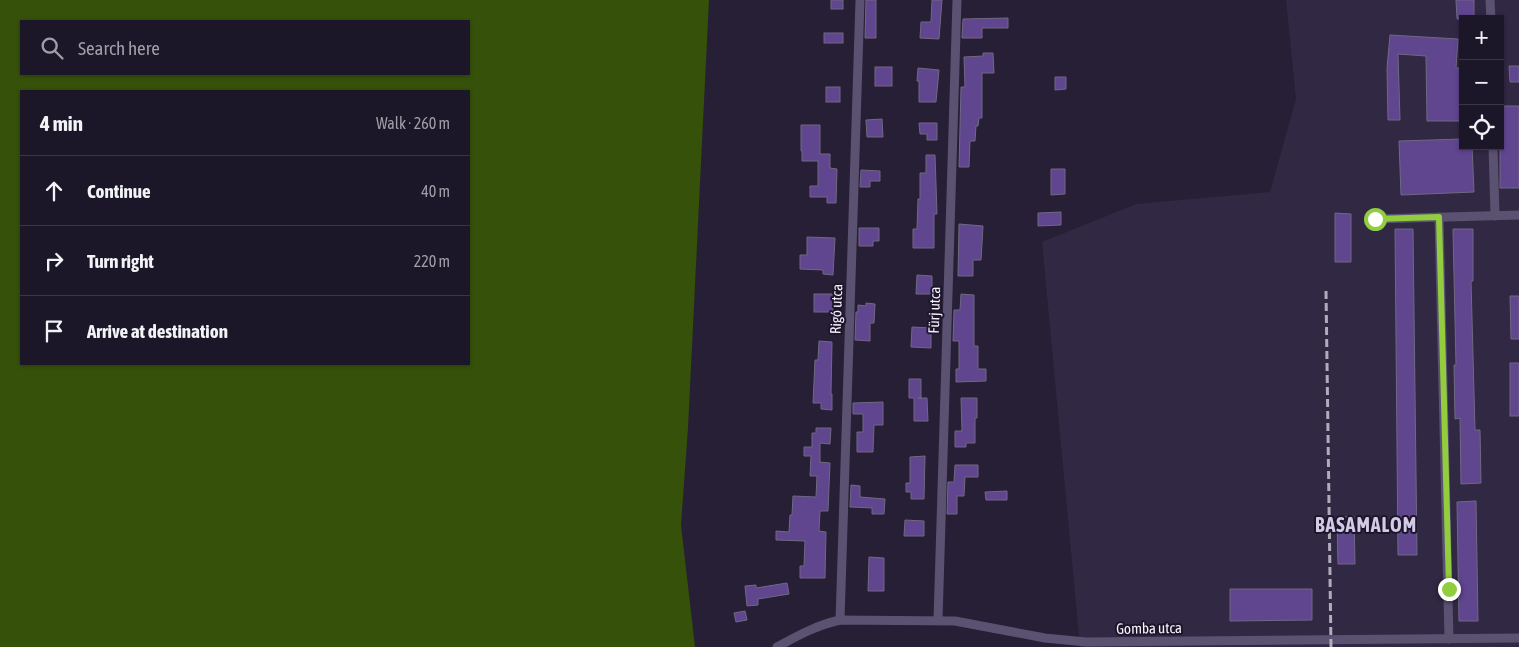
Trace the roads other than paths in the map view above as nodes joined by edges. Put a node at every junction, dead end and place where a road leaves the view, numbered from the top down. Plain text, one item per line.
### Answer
1 (860, 0) edge
2 (957, 0) edge
3 (1490, 0) edge
4 (1491, 15) edge
5 (1493, 150) edge
6 (1519, 215) edge
7 (1495, 216) junction
8 (1439, 217) junction
9 (1375, 219) dead end
10 (840, 620) junction
11 (938, 620) junction
12 (1519, 638) edge
13 (1450, 639) junction
14 (1461, 643) edge
15 (777, 647) edge

1 - 10 street, Rigó utca
2 - 11 street, Fürj utca
3 - 4 street
5 - 7 street
6 - 7 street
7 - 8 street
8 - 9 street
8 - 13 street
10 - 11 street, Gomba utca
10 - 15 street, Gomba utca
11 - 13 street, Gomba utca
12 - 14 street, Gomba utca
13 - 14 street, Gomba utca

